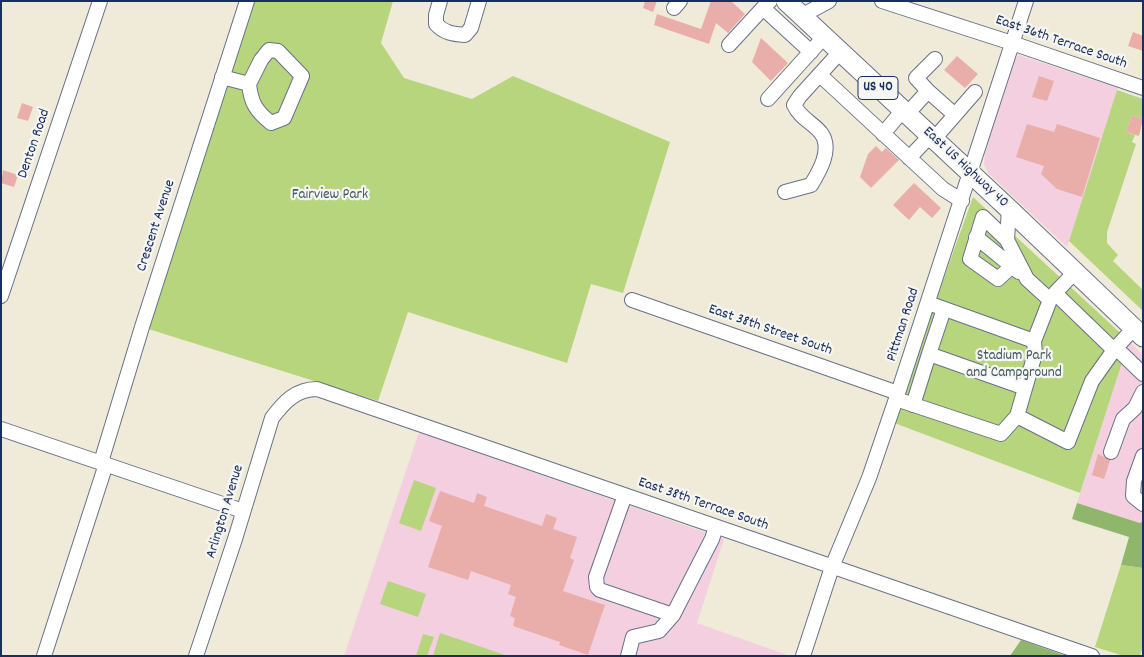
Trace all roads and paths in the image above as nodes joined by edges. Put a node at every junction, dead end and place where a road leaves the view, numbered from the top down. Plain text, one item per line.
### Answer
1 (100, 1) edge
2 (247, 1) edge
3 (440, 1) edge
4 (479, 1) edge
5 (786, 1) edge
6 (829, 1) edge
7 (882, 1) edge
8 (1026, 1) edge
9 (766, 5) edge
10 (801, 16) junction
11 (824, 37) junction
12 (1012, 42) junction
13 (729, 45) dead end
14 (811, 52) junction
15 (840, 52) junction
16 (935, 59) dead end
17 (820, 74) junction
18 (222, 77) junction
19 (249, 84) junction
20 (1143, 88) edge
21 (928, 90) junction
22 (975, 92) dead end
23 (768, 99) dead end
24 (905, 112) junction
25 (955, 115) junction
26 (883, 134) junction
27 (932, 137) junction
28 (910, 158) junction
29 (971, 174) junction
30 (785, 192) dead end
31 (962, 201) junction
32 (1009, 210) junction
33 (976, 237) junction
34 (1006, 240) junction
35 (1012, 266) junction
36 (1075, 272) junction
37 (1027, 279) junction
38 (1, 296) edge
39 (1053, 297) junction
40 (632, 300) dead end
41 (928, 303) junction
42 (944, 308) junction
43 (1138, 333) edge
44 (1034, 341) junction
45 (1115, 349) junction
46 (929, 354) junction
47 (1143, 374) edge
48 (1025, 388) junction
49 (304, 391) joint
50 (897, 396) junction
51 (1142, 397) edge
52 (913, 405) junction
53 (1018, 416) junction
54 (1, 429) edge
55 (1111, 452) dead end
56 (1143, 456) edge
57 (103, 463) junction
58 (625, 496) junction
59 (1143, 504) edge
60 (243, 511) junction
61 (716, 527) junction
62 (832, 567) junction
63 (673, 615) junction
64 (44, 656) edge
65 (196, 656) edge
66 (628, 656) edge
67 (803, 656) edge
68 (1092, 656) edge

1 - 38 street, Denton Road
2 - 18 street, Crescent Avenue
3 - 4 street
5 - 10 main road, East US Highway 40 / US 40
6 - 10 street
7 - 12 street, East 36th Terrace South
8 - 12 street, Pittman Road
9 - 13 street
9 - 14 street
10 - 11 main road, East US Highway 40 / US 40
11 - 14 street
11 - 15 main road, East US Highway 40 / US 40
12 - 20 street, East 36th Terrace South
12 - 29 street, Pittman Road
14 - 23 street
15 - 17 street
15 - 24 main road, East US Highway 40 / US 40
16 - 21 street
17 - 26 street
17 - 30 street
18 - 19 street
18 - 57 street, Crescent Avenue
19 - 19 street
21 - 24 street
21 - 25 street
22 - 25 street
24 - 26 street
24 - 27 main road, East US Highway 40 / US 40
25 - 27 street
26 - 28 street
27 - 28 street
27 - 29 main road, East US Highway 40 / US 40
28 - 31 street
29 - 31 street, Pittman Road
29 - 32 main road, East US Highway 40 / US 40
31 - 41 street, Pittman Road
32 - 34 street
32 - 36 main road, East US Highway 40 / US 40
33 - 34 street
33 - 35 street
33 - 35 street
34 - 37 street
35 - 37 street
36 - 39 street
36 - 43 main road, East US Highway 40 / US 40
37 - 39 street
39 - 44 street
39 - 45 street
40 - 50 street, East 38th Street South
41 - 42 street
41 - 50 street, Pittman Road
42 - 44 street
42 - 46 street
43 - 45 street
44 - 48 street
45 - 47 street
45 - 53 street
46 - 48 street
46 - 52 street
48 - 53 street
49 - 58 street, East 38th Terrace South
49 - 60 street, Arlington Avenue
50 - 52 street, East 38th Street South
50 - 62 street, Pittman Road
51 - 55 street
52 - 53 street, East 38th Street South
54 - 57 street
56 - 59 street
57 - 60 street
57 - 64 street, Crescent Avenue
58 - 61 street, East 38th Terrace South
58 - 63 street
60 - 65 street, Arlington Avenue
61 - 62 street, East 38th Terrace South
61 - 63 street
62 - 67 street, Pittman Road
62 - 68 street, East 38th Terrace South
63 - 66 street

